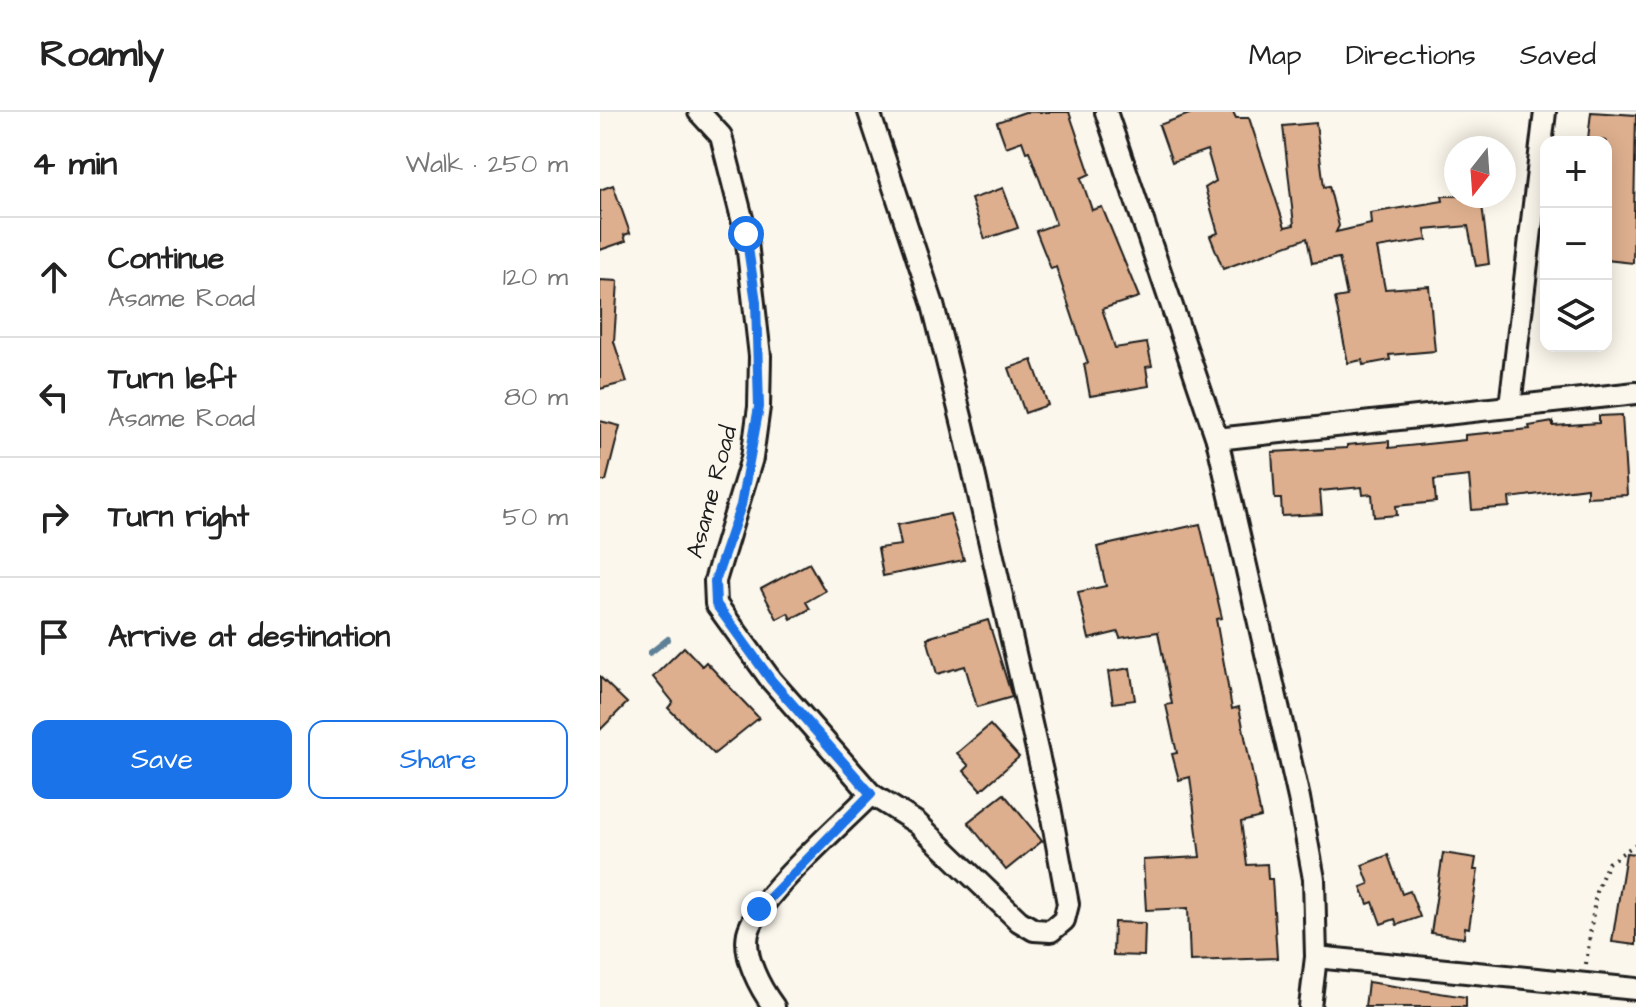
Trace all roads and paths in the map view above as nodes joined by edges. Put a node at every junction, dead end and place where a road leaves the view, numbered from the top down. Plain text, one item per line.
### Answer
1 (699, 112) edge
2 (869, 112) edge
3 (1106, 112) edge
4 (1545, 112) edge
5 (1636, 393) edge
6 (1510, 406) junction
7 (1217, 439) junction
8 (871, 794) junction
9 (1636, 844) edge
10 (1316, 957) junction
11 (1585, 985) junction
12 (1622, 995) edge
13 (774, 1007) edge
14 (1310, 1007) edge

1 - 8 street, Asame Road
2 - 8 street, Asame Road
3 - 7 street
4 - 6 street
5 - 6 street
6 - 7 street
7 - 10 street
8 - 13 street
9 - 11 path
10 - 11 street
10 - 14 street
11 - 12 street

